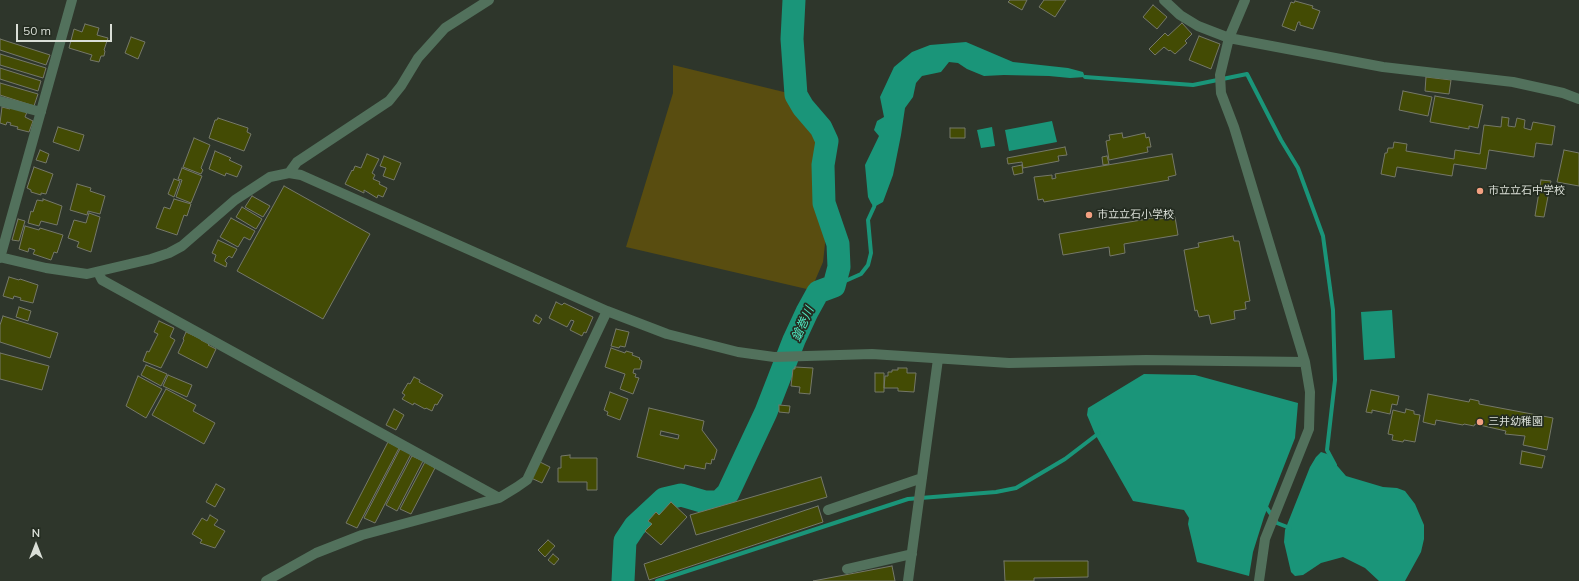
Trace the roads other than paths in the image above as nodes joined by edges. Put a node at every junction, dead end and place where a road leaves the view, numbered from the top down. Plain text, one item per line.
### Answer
1 (72, 0) edge
2 (489, 0) edge
3 (1164, 0) edge
4 (1245, 0) edge
5 (1228, 38) junction
6 (1579, 99) edge
7 (0, 101) edge
8 (41, 112) junction
9 (289, 173) junction
10 (0, 257) edge
11 (98, 272) junction
12 (607, 311) junction
13 (938, 359) junction
14 (1305, 362) junction
15 (922, 478) junction
16 (499, 498) junction
17 (828, 510) dead end
18 (912, 554) junction
19 (847, 569) dead end
20 (266, 581) edge
21 (908, 581) edge
22 (1259, 581) edge

1 - 8 street
2 - 9 street
3 - 5 street
4 - 5 street
5 - 6 street
5 - 14 street
7 - 8 street
8 - 10 street
9 - 11 street
9 - 12 street
10 - 11 street
11 - 16 street
12 - 13 street
12 - 16 street
13 - 14 street
13 - 15 street
14 - 22 street
15 - 17 street
15 - 18 street
16 - 20 street
18 - 19 street
18 - 21 street

